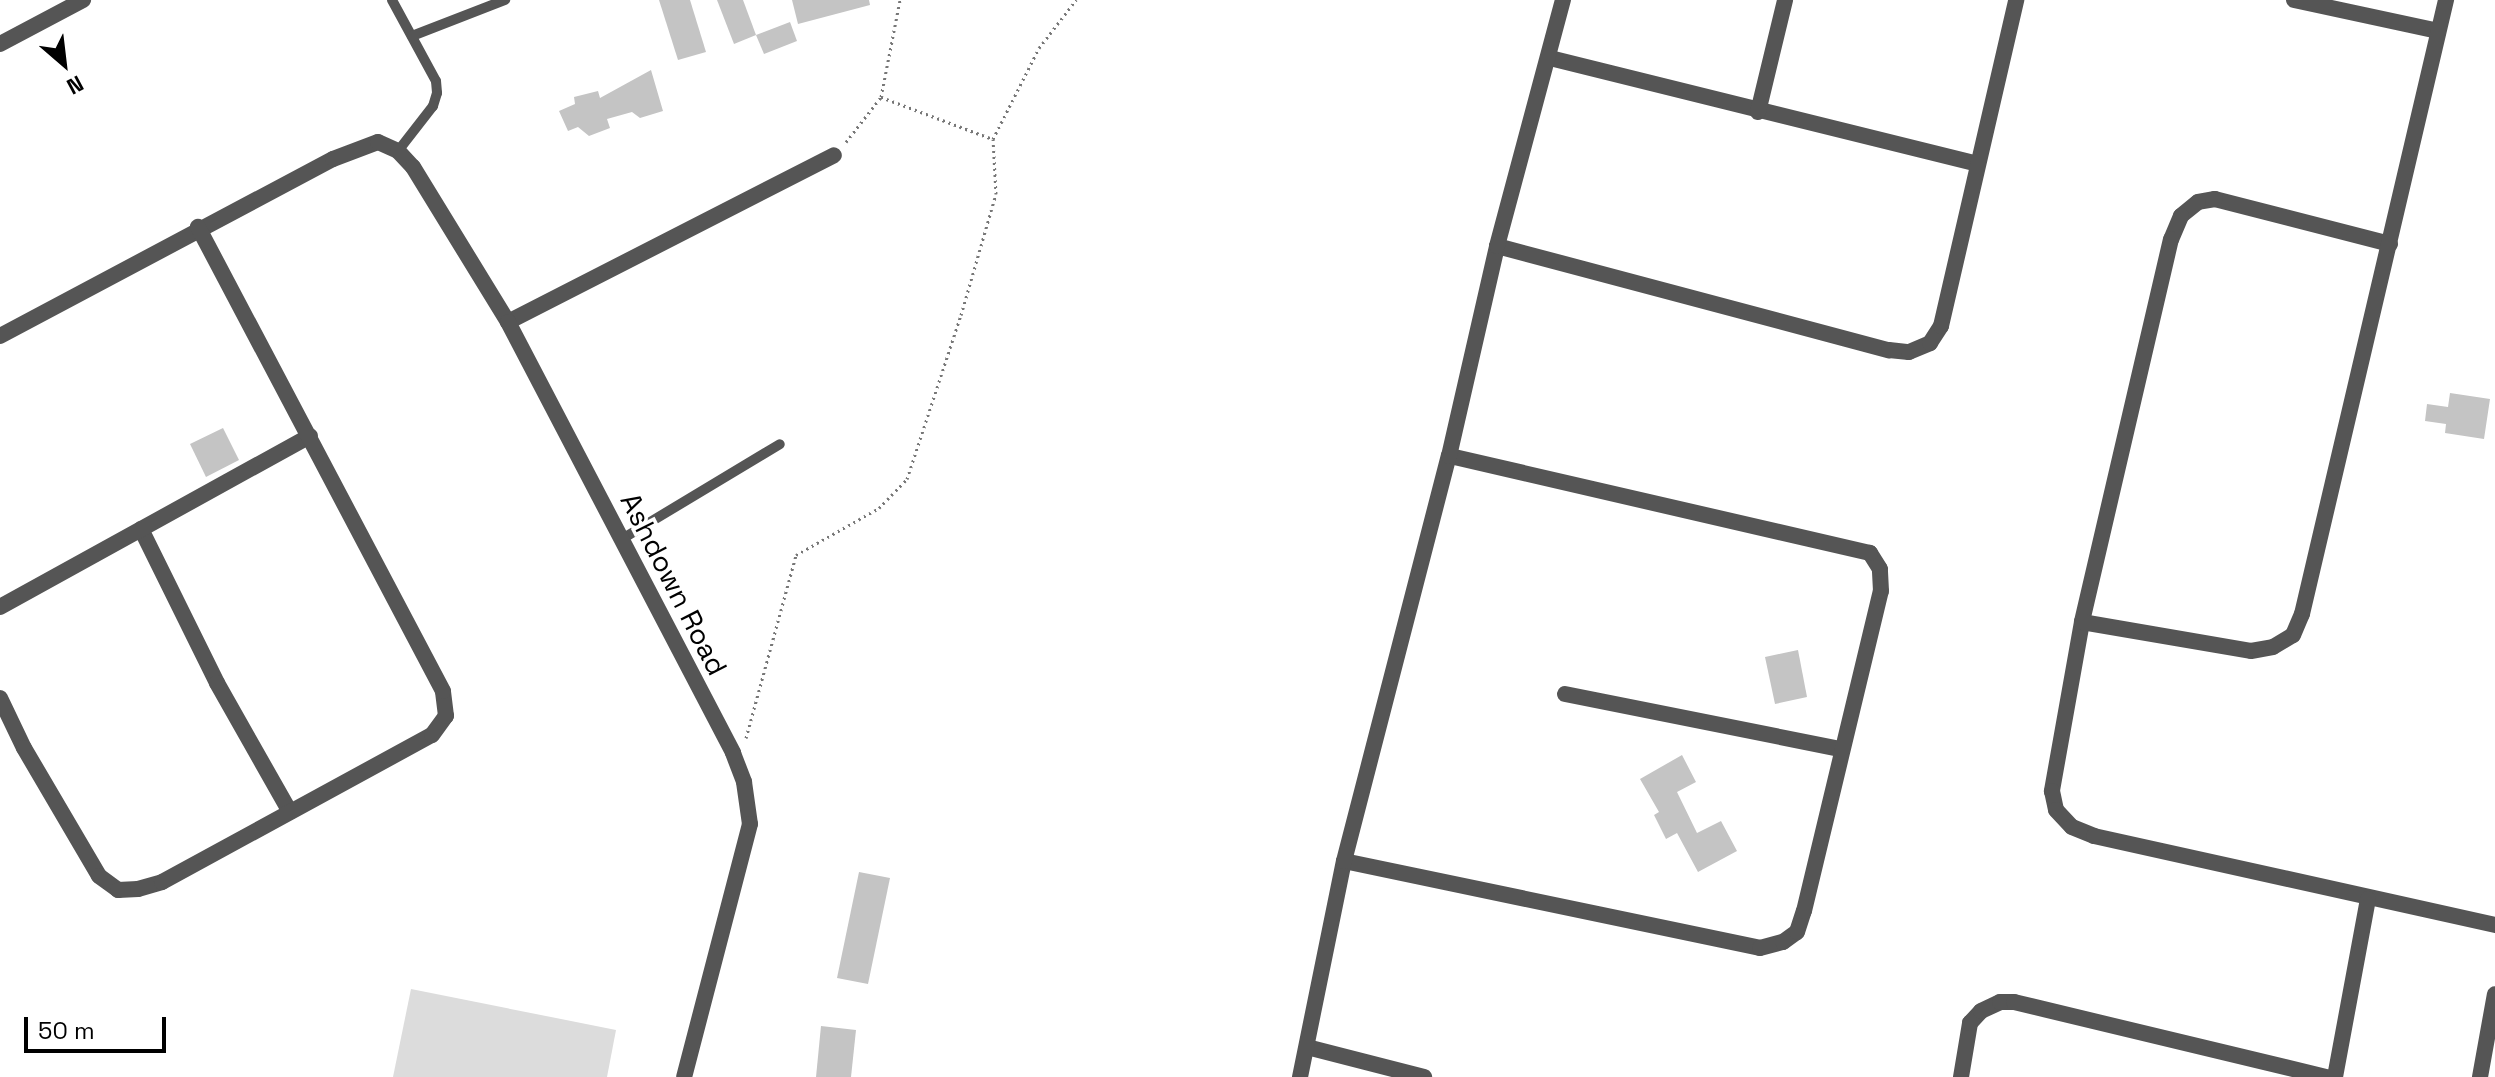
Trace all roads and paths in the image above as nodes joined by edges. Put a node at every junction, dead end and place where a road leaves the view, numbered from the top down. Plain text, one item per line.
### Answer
1 (83, 0) edge
2 (392, 0) edge
3 (505, 0) edge
4 (900, 0) edge
5 (1076, 0) edge
6 (1563, 0) edge
7 (1785, 0) edge
8 (2016, 0) edge
9 (2294, 0) edge
10 (2446, 0) edge
11 (2438, 31) junction
12 (412, 36) junction
13 (0, 44) edge
14 (1550, 58) junction
15 (881, 97) junction
16 (1758, 112) junction
17 (993, 139) junction
18 (398, 151) junction
19 (834, 155) joint
20 (1977, 164) junction
21 (198, 227) junction
22 (2390, 244) junction
23 (1497, 246) junction
24 (508, 322) junction
25 (0, 336) edge
26 (310, 436) junction
27 (780, 444) dead end
28 (1449, 456) junction
29 (141, 529) junction
30 (622, 539) junction
31 (0, 607) edge
32 (2082, 622) junction
33 (1565, 694) dead end
34 (0, 698) edge
35 (1841, 749) junction
36 (746, 750) dead end
37 (290, 812) junction
38 (1344, 861) junction
39 (2368, 899) junction
40 (2495, 925) edge
41 (2495, 994) edge
42 (1307, 1047) junction
43 (684, 1077) edge
44 (1300, 1077) edge
45 (1424, 1077) edge
46 (1961, 1077) edge
47 (2327, 1077) edge
48 (2335, 1077) edge
49 (2480, 1077) edge

1 - 13 street
2 - 12 lane
3 - 12 lane
4 - 15 path
5 - 17 path
6 - 14 street
7 - 16 street
8 - 20 street
9 - 11 street
10 - 11 street
11 - 22 street
12 - 18 lane
14 - 16 street
14 - 23 street
15 - 17 path
15 - 19 path
16 - 20 street
17 - 36 path
18 - 21 street
18 - 24 street, Ashdown Road
19 - 24 street
20 - 23 street
21 - 25 street
21 - 26 street
22 - 32 street
22 - 32 street
23 - 28 street
24 - 30 street, Ashdown Road
26 - 29 street
26 - 37 street
27 - 30 lane
28 - 35 street
28 - 38 street
29 - 31 street
29 - 37 street
30 - 43 street, Ashdown Road
32 - 39 street
33 - 35 street
34 - 37 street
35 - 38 street
38 - 42 street
39 - 40 street
39 - 48 street
41 - 49 street
42 - 44 street
42 - 45 street
46 - 47 street

